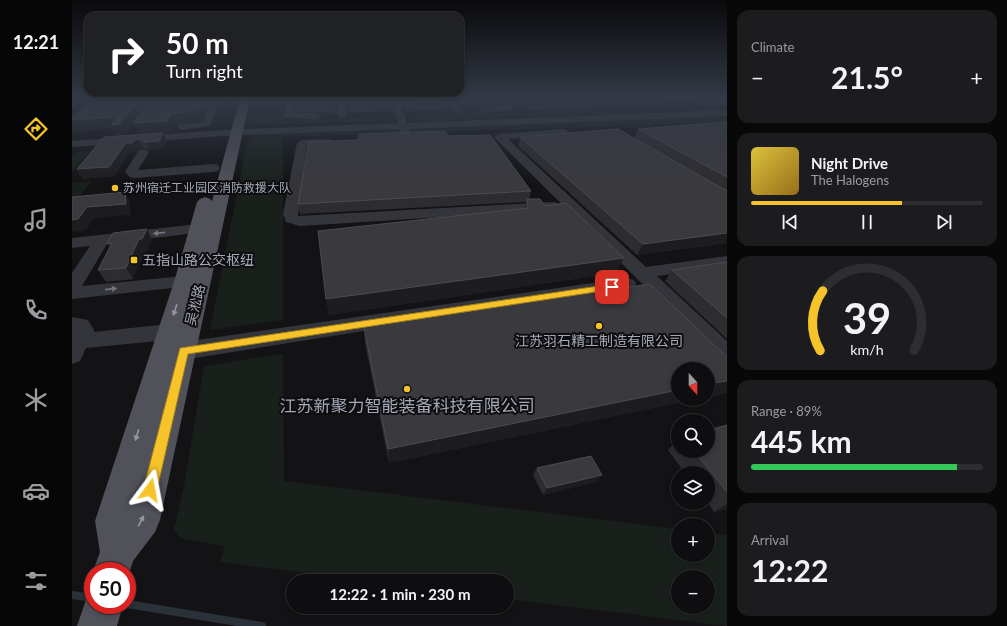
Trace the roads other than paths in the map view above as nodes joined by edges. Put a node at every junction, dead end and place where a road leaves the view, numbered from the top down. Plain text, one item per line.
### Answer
1 (179, 127) edge
2 (229, 127) edge
3 (233, 127) edge
4 (405, 127) edge
5 (476, 127) edge
6 (562, 127) edge
7 (135, 130) junction
8 (231, 133) junction
9 (408, 134) junction
10 (72, 135) edge
11 (128, 140) junction
12 (72, 144) edge
13 (143, 152) edge
14 (214, 168) junction
15 (553, 206) edge
16 (205, 220) junction
17 (126, 224) dead end
18 (102, 240) junction
19 (72, 243) edge
20 (727, 260) edge
21 (634, 278) junction
22 (184, 282) junction
23 (72, 287) edge
24 (72, 293) edge
25 (168, 332) junction
26 (75, 340) edge
27 (184, 350) junction
28 (161, 354) junction
29 (727, 354) edge
30 (115, 561) edge
31 (100, 614) edge
32 (97, 626) edge

1 - 7 street
2 - 8 main road, 吴淞路
3 - 8 main road, 吴淞路
4 - 9 street
5 - 9 street
6 - 21 street
7 - 10 street
7 - 11 street
8 - 9 street
8 - 11 street
8 - 14 main road, 吴淞路
8 - 16 main road, 吴淞路
9 - 15 street
11 - 12 street
13 - 14 street
14 - 16 main road, 吴淞路
16 - 17 street
16 -> 18 street
16 - 22 main road, 吴淞路
16 - 27 main road, 吴淞路
18 - 19 street
18 - 23 street
20 - 21 street
21 - 27 street
21 - 29 street
24 -> 22 street
22 -> 25 main road, 吴淞路
25 - 26 street
25 - 28 main road, 吴淞路
27 - 28 street
30 -> 27 main road, 吴淞路
28 -> 30 main road, 吴淞路
31 - 32 main road

